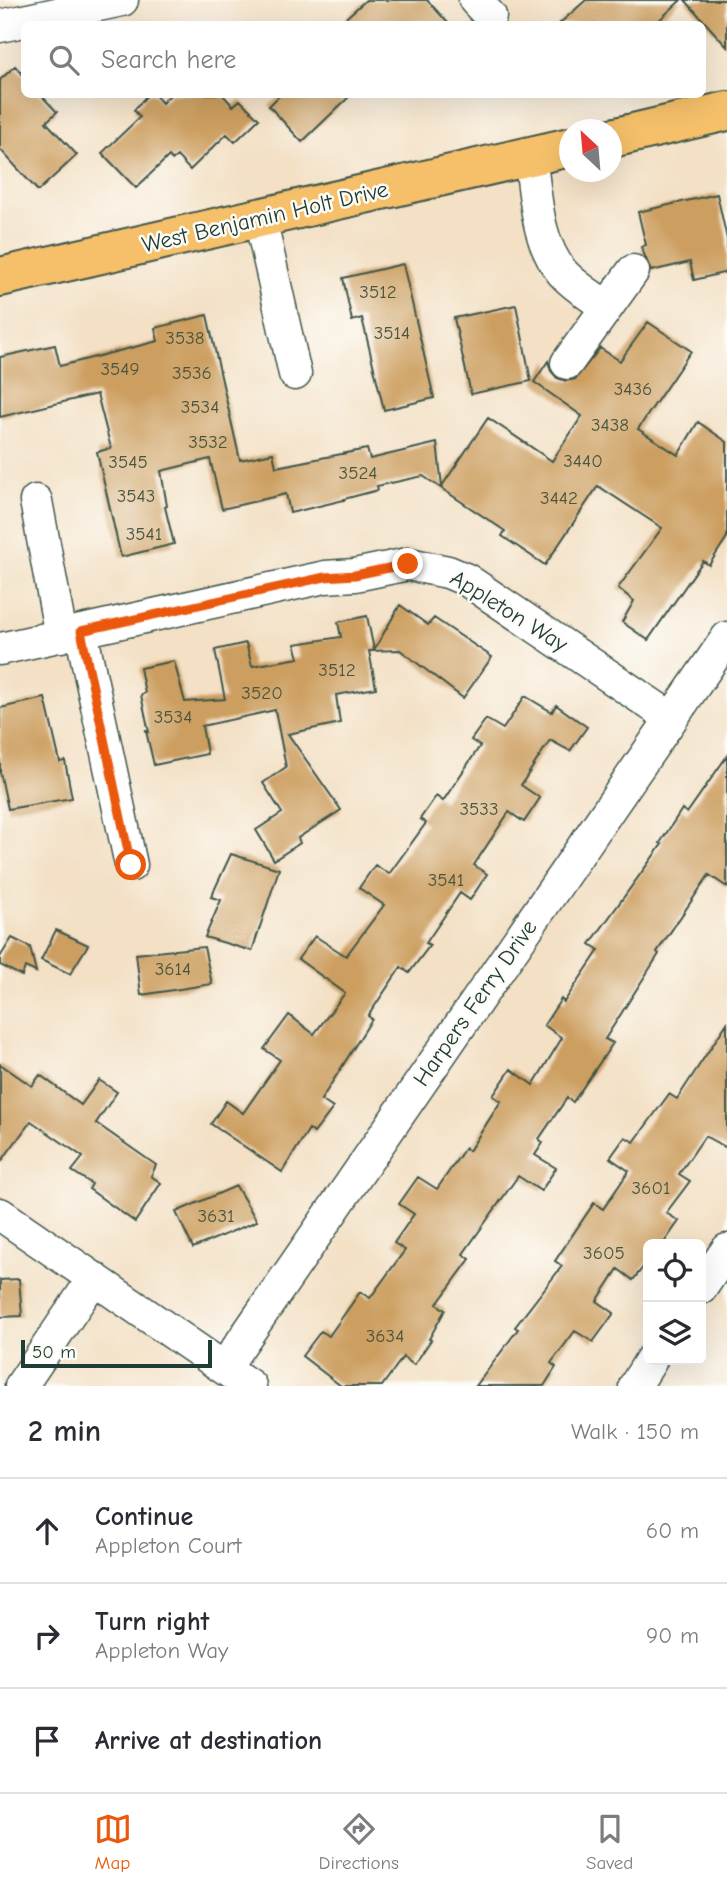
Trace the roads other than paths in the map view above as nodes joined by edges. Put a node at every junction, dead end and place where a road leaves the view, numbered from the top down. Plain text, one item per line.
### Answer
1 (122, 0) edge
2 (23, 21) edge
3 (21, 22) edge
4 (0, 26) edge
5 (727, 111) edge
6 (622, 135) edge
7 (559, 149) edge
8 (530, 156) junction
9 (260, 218) junction
10 (633, 271) dead end
11 (0, 277) edge
12 (606, 307) junction
13 (567, 363) dead end
14 (295, 374) dead end
15 (36, 501) dead end
16 (71, 633) junction
17 (727, 638) edge
18 (0, 649) edge
19 (671, 718) junction
20 (131, 865) dead end
21 (0, 1213) edge
22 (727, 1250) edge
23 (94, 1278) junction
24 (706, 1281) edge
25 (649, 1365) edge
26 (224, 1368) junction
27 (21, 1386) edge
28 (250, 1386) edge
29 (635, 1386) edge

1 - 2 street
3 - 4 street
5 - 6 main road
7 - 8 main road, West Benjamin Holt Drive
8 - 9 main road, West Benjamin Holt Drive
8 - 12 street
9 - 11 main road, West Benjamin Holt Drive
9 - 14 street
10 - 12 street
12 - 13 street
15 - 16 street
16 - 18 street, Appleton Way
16 - 19 street, Appleton Way
16 - 20 street
17 - 19 street, Harpers Ferry Drive
19 - 26 street, Harpers Ferry Drive
21 - 23 street
22 - 24 street
23 - 26 street
23 - 27 street
25 - 29 street
26 - 28 street

